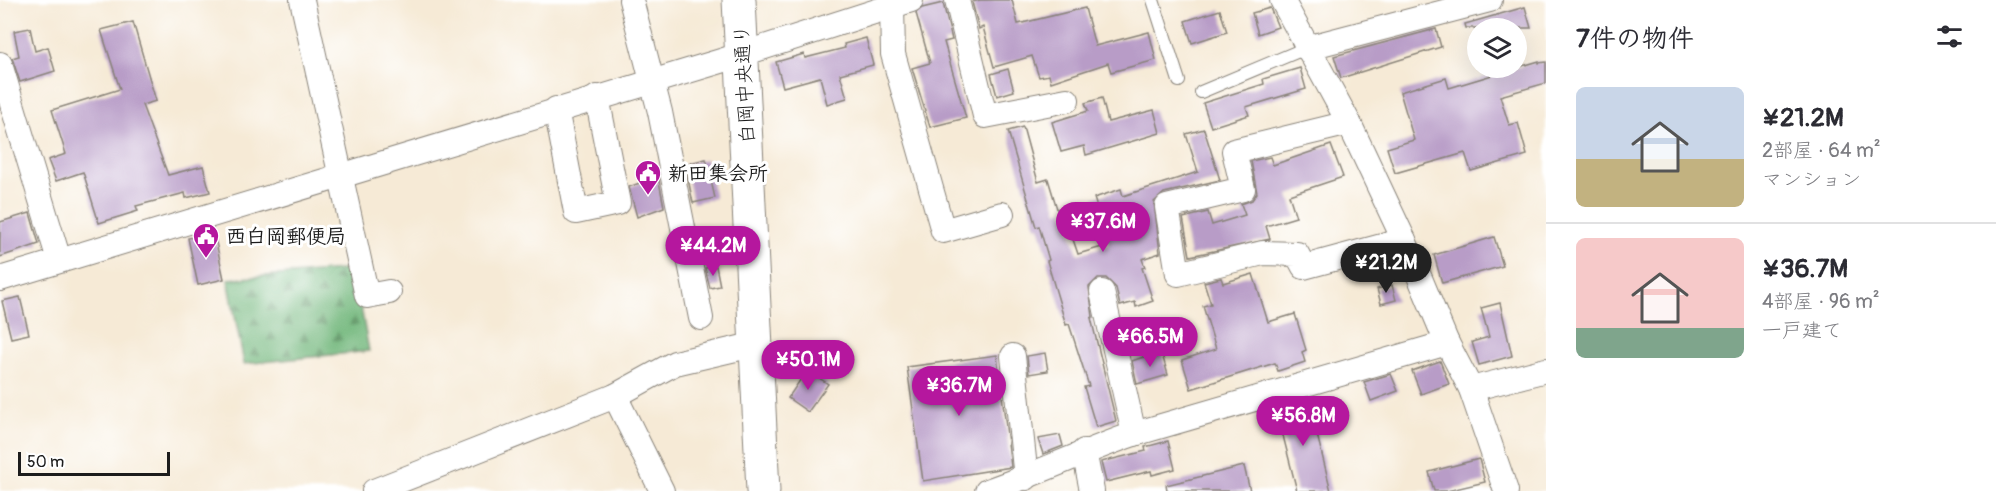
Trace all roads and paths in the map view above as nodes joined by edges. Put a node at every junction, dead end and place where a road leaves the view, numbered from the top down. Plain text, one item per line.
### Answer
1 (302, 0) edge
2 (630, 0) edge
3 (739, 0) edge
4 (957, 0) edge
5 (1153, 0) edge
6 (1282, 0) edge
7 (1490, 0) edge
8 (901, 3) edge
9 (1306, 48) junction
10 (742, 54) junction
11 (0, 64) edge
12 (1179, 81) dead end
13 (652, 82) junction
14 (1201, 92) dead end
15 (597, 97) junction
16 (1067, 100) dead end
17 (555, 110) junction
18 (1349, 123) junction
19 (341, 175) junction
20 (1002, 214) dead end
21 (1404, 240) junction
22 (752, 244) junction
23 (686, 248) junction
24 (59, 260) junction
25 (0, 279) edge
26 (388, 292) dead end
27 (1102, 292) dead end
28 (700, 318) dead end
29 (1447, 343) junction
30 (757, 344) junction
31 (1013, 356) dead end
32 (1546, 370) edge
33 (1471, 389) junction
34 (615, 396) junction
35 (1134, 434) junction
36 (1084, 451) junction
37 (1026, 478) junction
38 (382, 490) edge
39 (662, 491) edge
40 (764, 491) edge
41 (987, 491) edge
42 (1092, 491) edge
43 (1506, 491) edge

1 - 19 street
2 - 13 street
3 - 10 street, 白岡中央通り
4 - 16 street
5 - 12 lane
6 - 9 street
7 - 9 street
8 - 10 street
8 - 20 street
9 - 14 lane
9 - 18 street
10 - 13 street
10 - 22 street, 白岡中央通り
11 - 24 street
13 - 15 street
13 - 23 street
15 - 17 street
15 - 17 street
17 - 19 street
18 - 21 street
18 - 21 street
19 - 24 street
19 - 26 street
21 - 29 street
22 - 23 street
22 - 30 street, 白岡中央通り
23 - 28 street
24 - 25 street
27 - 35 street
29 - 33 street
29 - 35 street
30 - 34 street
30 - 40 street, 白岡中央通り
31 - 37 street
32 - 33 street
33 - 43 street
34 - 38 street
34 - 39 street
35 - 36 street
36 - 37 street
36 - 42 street
37 - 41 street

